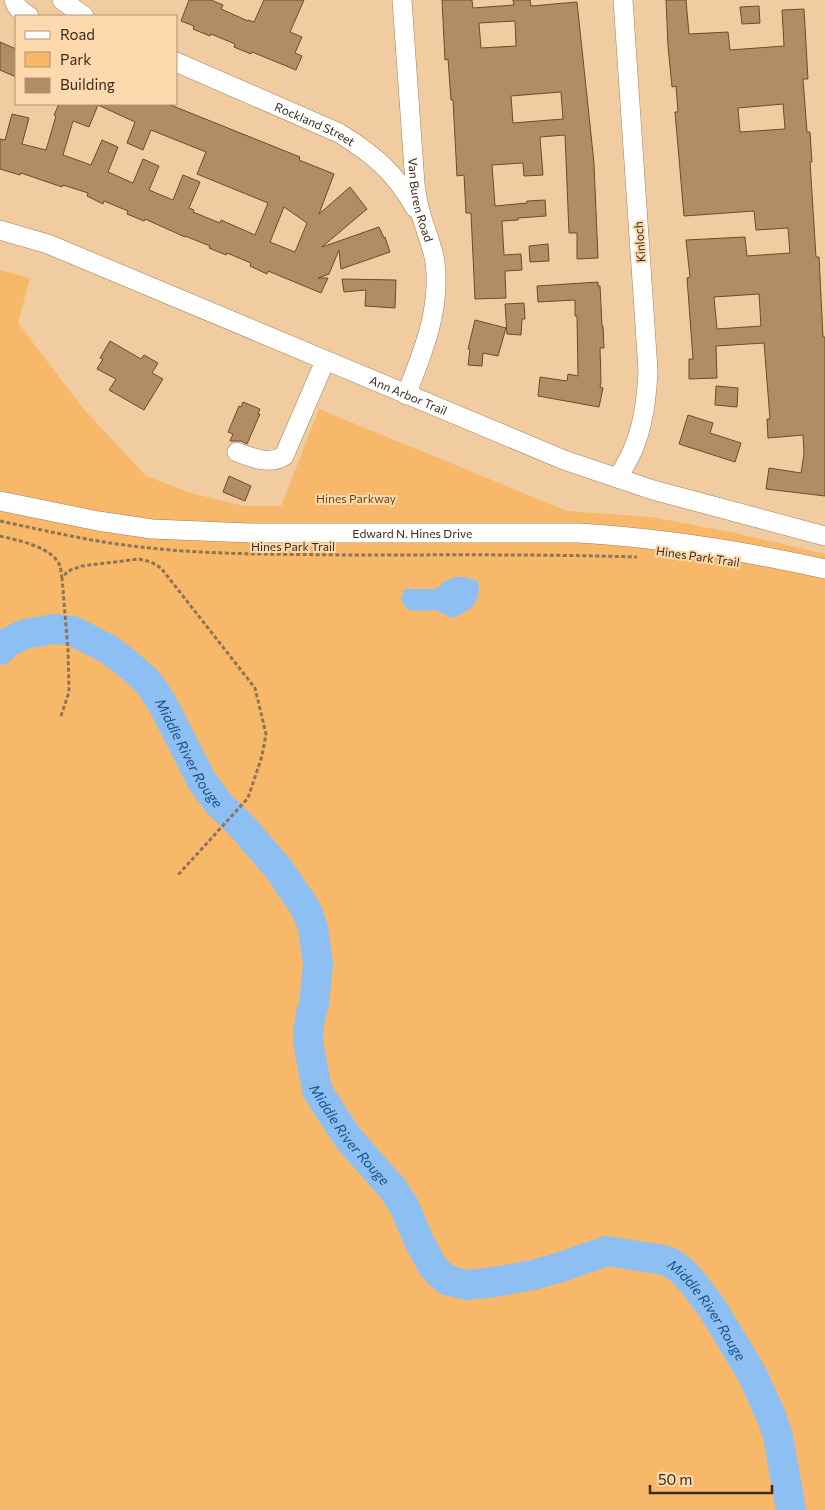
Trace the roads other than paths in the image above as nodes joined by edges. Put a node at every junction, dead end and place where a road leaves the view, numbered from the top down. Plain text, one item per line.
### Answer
1 (14, 0) edge
2 (62, 0) edge
3 (82, 0) edge
4 (402, 0) edge
5 (623, 0) edge
6 (27, 15) edge
7 (83, 15) edge
8 (90, 15) edge
9 (178, 63) edge
10 (424, 225) junction
11 (0, 230) edge
12 (324, 361) junction
13 (406, 395) junction
14 (238, 452) dead end
15 (618, 478) junction
16 (0, 501) edge
17 (825, 536) edge
18 (825, 569) edge

1 - 6 street
2 - 7 street
3 - 8 street
4 - 10 street, Van Buren Road
5 - 15 street, Kinloch
9 - 10 street, Rockland Street
10 - 13 street, Van Buren Road
11 - 12 street, Ann Arbor Trail
12 - 13 street, Ann Arbor Trail
12 - 14 street
13 - 15 street, Ann Arbor Trail
15 - 17 street, Ann Arbor Trail
16 - 18 street, Edward N. Hines Drive

